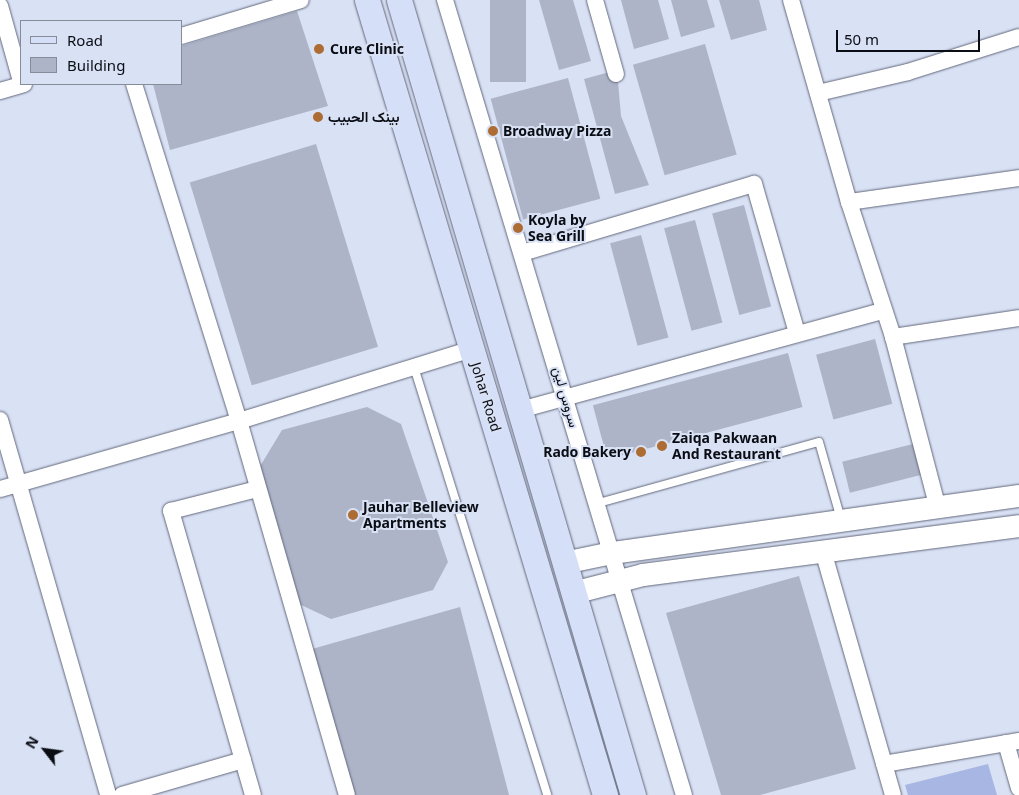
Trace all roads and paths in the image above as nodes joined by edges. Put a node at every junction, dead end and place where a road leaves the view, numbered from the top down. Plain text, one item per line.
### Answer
1 (301, 0) edge
2 (367, 0) edge
3 (399, 0) edge
4 (445, 0) edge
5 (595, 0) edge
6 (791, 0) edge
7 (0, 6) edge
8 (182, 36) edge
9 (1019, 38) edge
10 (616, 74) dead end
11 (20, 76) edge
12 (20, 84) edge
13 (134, 85) edge
14 (0, 91) edge
15 (818, 93) junction
16 (1019, 178) edge
17 (849, 202) junction
18 (522, 253) junction
19 (882, 311) junction
20 (1019, 318) edge
21 (797, 333) junction
22 (892, 337) junction
23 (472, 349) junction
24 (414, 367) junction
25 (567, 400) junction
26 (520, 410) junction
27 (0, 420) edge
28 (239, 421) junction
29 (18, 484) junction
30 (0, 489) edge
31 (258, 489) junction
32 (1019, 496) edge
33 (595, 504) junction
34 (938, 508) junction
35 (842, 521) junction
36 (1019, 526) edge
37 (823, 551) junction
38 (612, 552) junction
39 (564, 563) junction
40 (620, 580) junction
41 (573, 593) junction
42 (1013, 742) edge
43 (243, 760) junction
44 (884, 764) junction
45 (1019, 788) edge
46 (108, 795) edge
47 (122, 795) edge
48 (253, 795) edge
49 (346, 795) edge
50 (547, 795) edge
51 (605, 795) edge
52 (633, 795) edge
53 (684, 795) edge
54 (893, 795) edge

1 - 8 street
2 - 23 main road, Johar Road
3 - 26 main road, Johar Road
4 - 18 street, سروس لین
5 - 10 street
6 - 15 street
7 - 11 street
9 - 15 street
12 - 14 street
13 - 28 street
15 - 17 street
16 - 17 street
17 - 19 street
18 - 21 street
18 - 25 street, سروس لین
19 - 21 street
19 - 22 street
20 - 22 street
21 - 25 street
22 - 34 street
23 - 24 street
23 - 51 main road, Johar Road
24 - 28 street
24 - 50 lane
25 - 26 street
25 - 33 street, سروس لین
26 - 39 main road, Johar Road
27 - 29 street
28 - 29 street
28 - 31 street
29 - 30 street
29 - 46 street
31 - 43 street
31 - 49 street
32 - 34 street
33 - 35 lane
33 - 38 street, سروس لین
34 - 35 street
35 - 38 street
36 - 37 street
37 - 40 street
37 - 44 street
38 - 39 street
38 - 40 street, سروس لین
39 - 41 main road, Johar Road
40 - 41 street
40 - 53 street, سروس لین
41 - 52 main road, Johar Road
42 - 44 street
42 - 45 street
43 - 47 street
43 - 48 street
44 - 54 street

